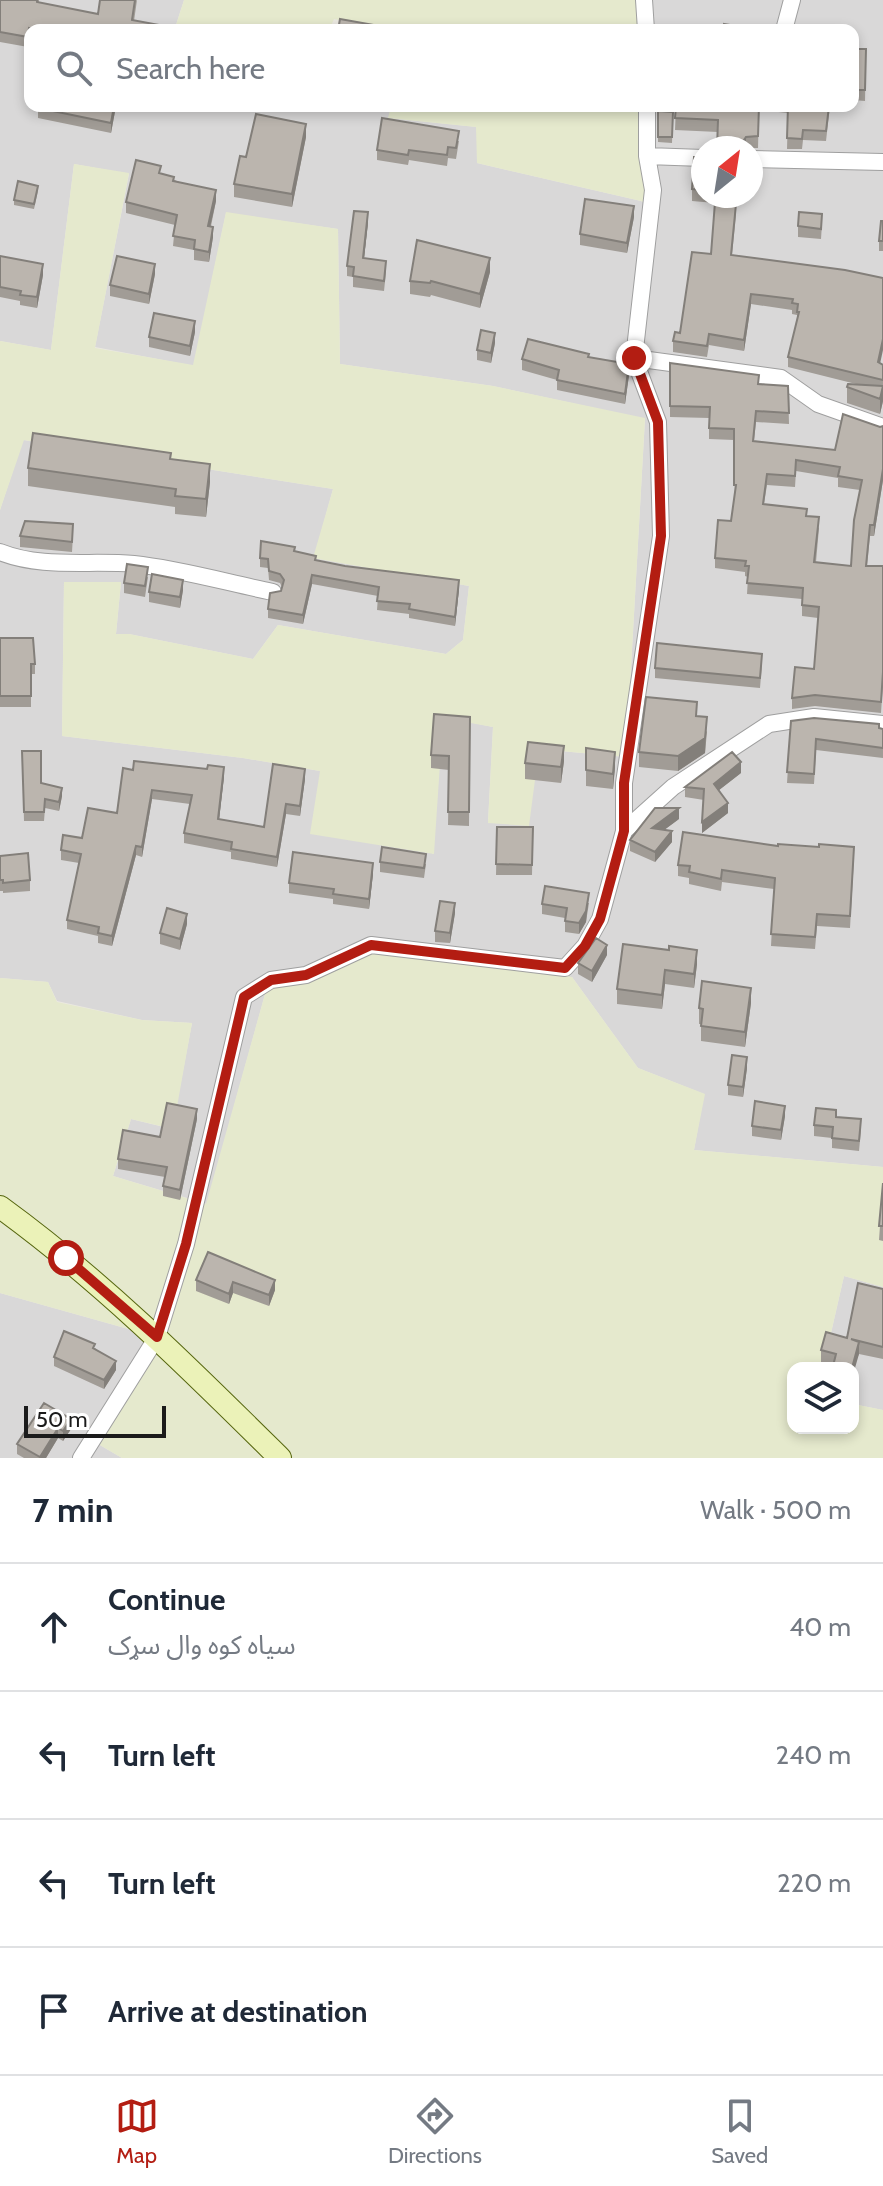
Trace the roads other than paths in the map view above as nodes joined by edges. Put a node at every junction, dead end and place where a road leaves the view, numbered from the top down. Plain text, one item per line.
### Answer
1 (644, 0) edge
2 (792, 0) edge
3 (646, 24) edge
4 (786, 24) edge
5 (647, 112) edge
6 (647, 156) junction
7 (691, 158) edge
8 (763, 159) edge
9 (883, 162) edge
10 (634, 358) junction
11 (883, 427) edge
12 (0, 552) edge
13 (273, 592) edge
14 (883, 724) edge
15 (624, 831) junction
16 (0, 1207) edge
17 (157, 1337) junction
18 (81, 1458) edge
19 (280, 1458) edge

1 - 3 street
2 - 4 street
5 - 6 street
6 - 7 street
6 - 10 street
8 - 9 street
10 - 11 street
10 - 15 street
12 - 13 street
14 - 15 street
15 - 17 street
16 - 17 street
17 - 18 street
17 - 19 street

